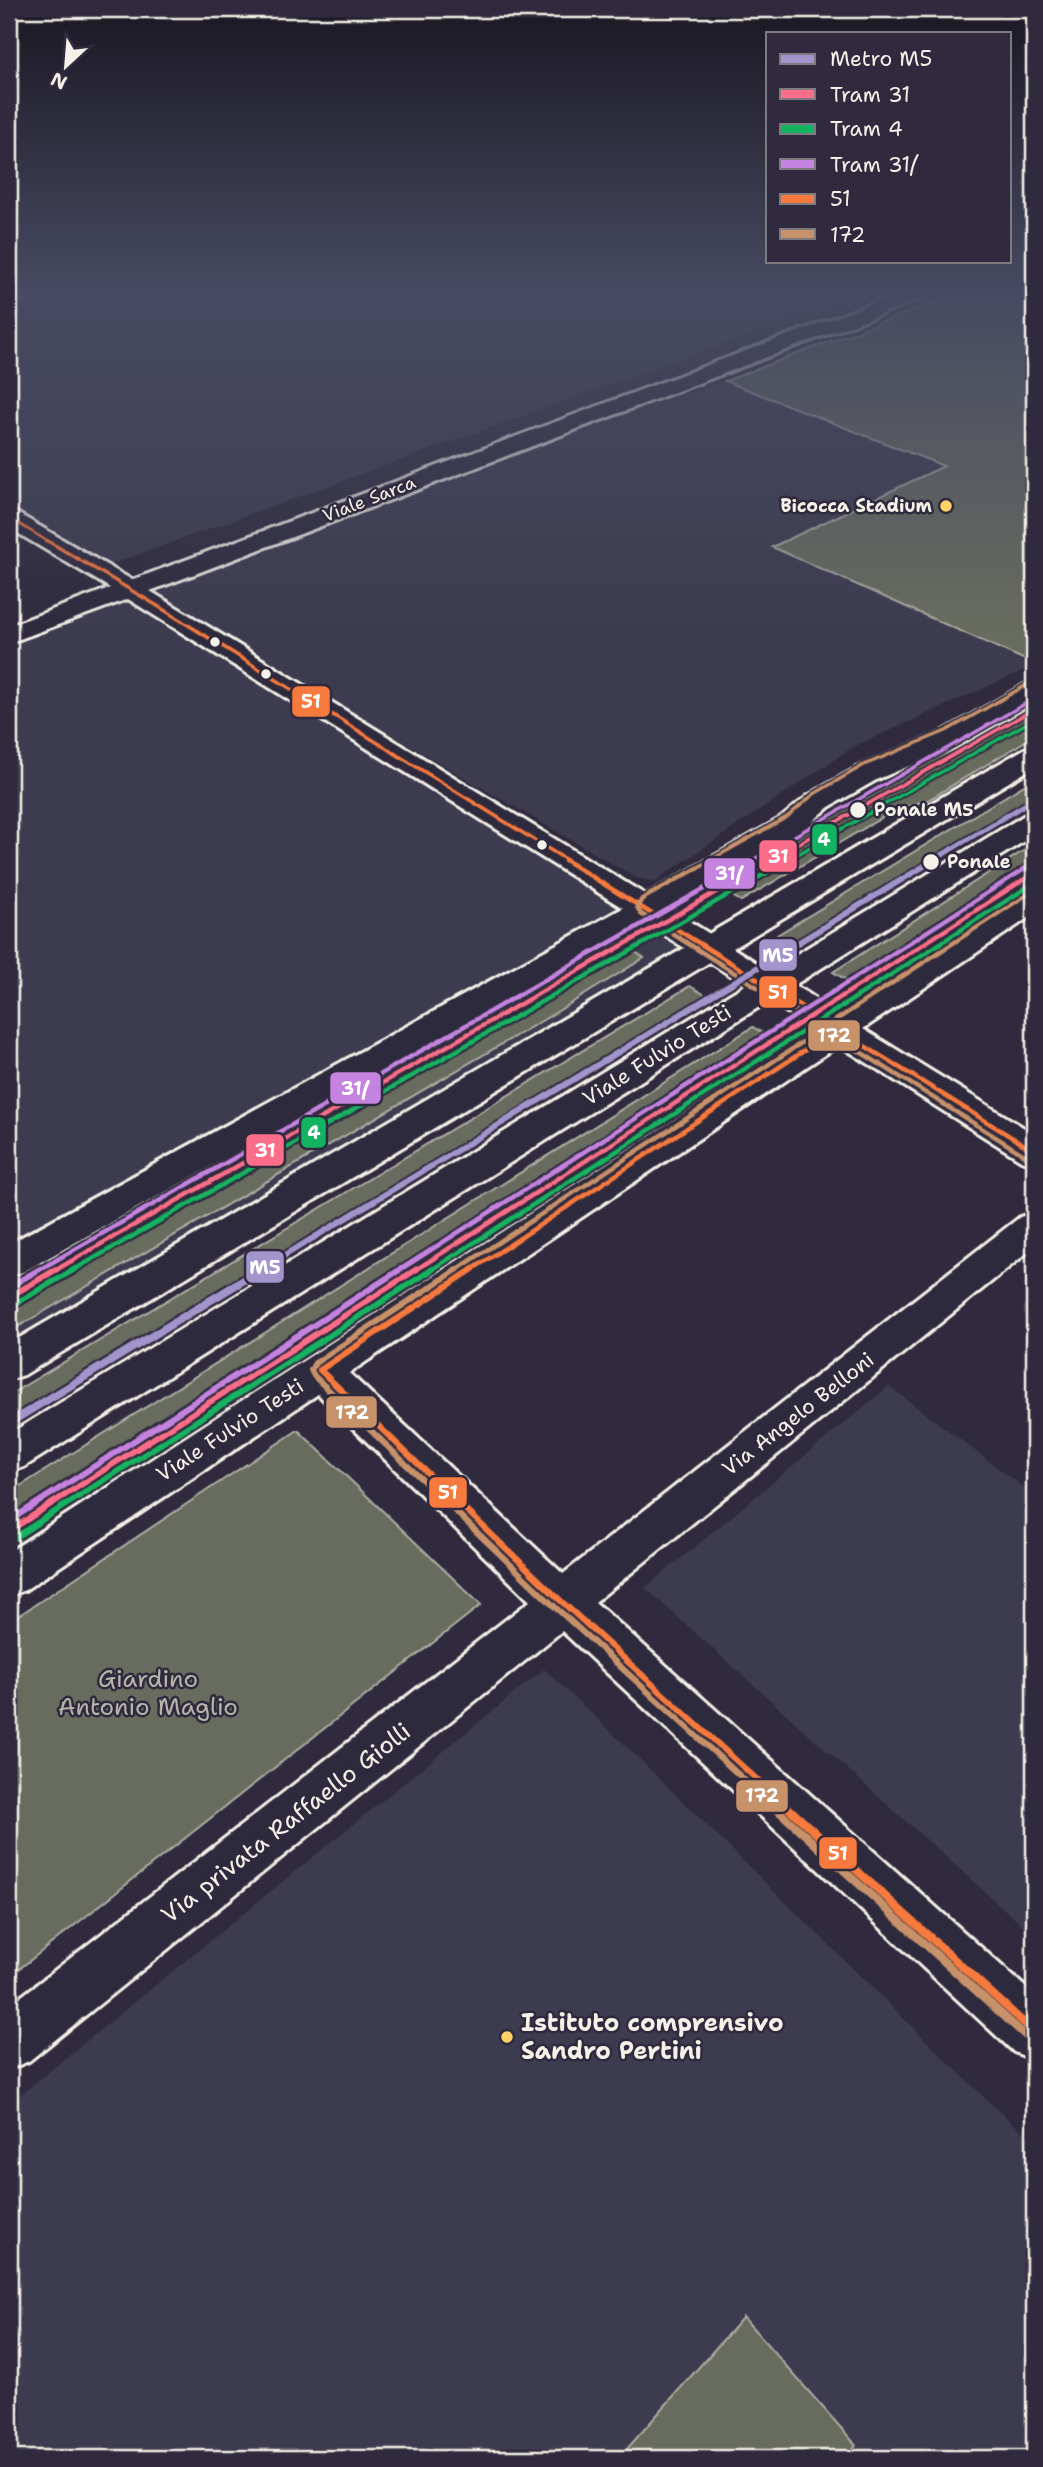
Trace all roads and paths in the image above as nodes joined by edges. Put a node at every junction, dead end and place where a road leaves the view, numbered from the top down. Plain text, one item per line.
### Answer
1 (563, 406) edge
2 (603, 406) edge
3 (346, 485) dead end
4 (9, 518) edge
5 (127, 577) junction
6 (9, 635) edge
7 (1034, 691) edge
8 (1034, 755) edge
9 (1034, 822) edge
10 (1034, 900) edge
11 (646, 907) junction
12 (710, 948) junction
13 (769, 986) junction
14 (837, 1029) junction
15 (1034, 1151) edge
16 (1034, 1227) edge
17 (9, 1262) edge
18 (9, 1364) edge
19 (320, 1370) junction
20 (9, 1455) edge
21 (9, 1576) edge
22 (561, 1601) junction
23 (1034, 2032) edge
24 (9, 2041) edge

1 - 3 street, Viale Sarca
2 - 5 street, Viale Sarca
4 - 5 street
5 - 6 street, Viale Sarca
5 - 11 street
7 - 11 street
8 - 12 street
9 - 13 street, Viale Fulvio Testi
10 - 14 street, Viale Fulvio Testi
11 - 12 street
11 - 17 street
12 - 13 street
12 - 18 street
13 - 14 street
13 - 20 street, Viale Fulvio Testi
14 - 15 street
14 - 19 street, Viale Fulvio Testi
16 - 22 street, Via Angelo Belloni
19 - 21 street, Viale Fulvio Testi
19 - 22 street
22 - 23 street
22 - 24 street, Via privata Raffaello Giolli

